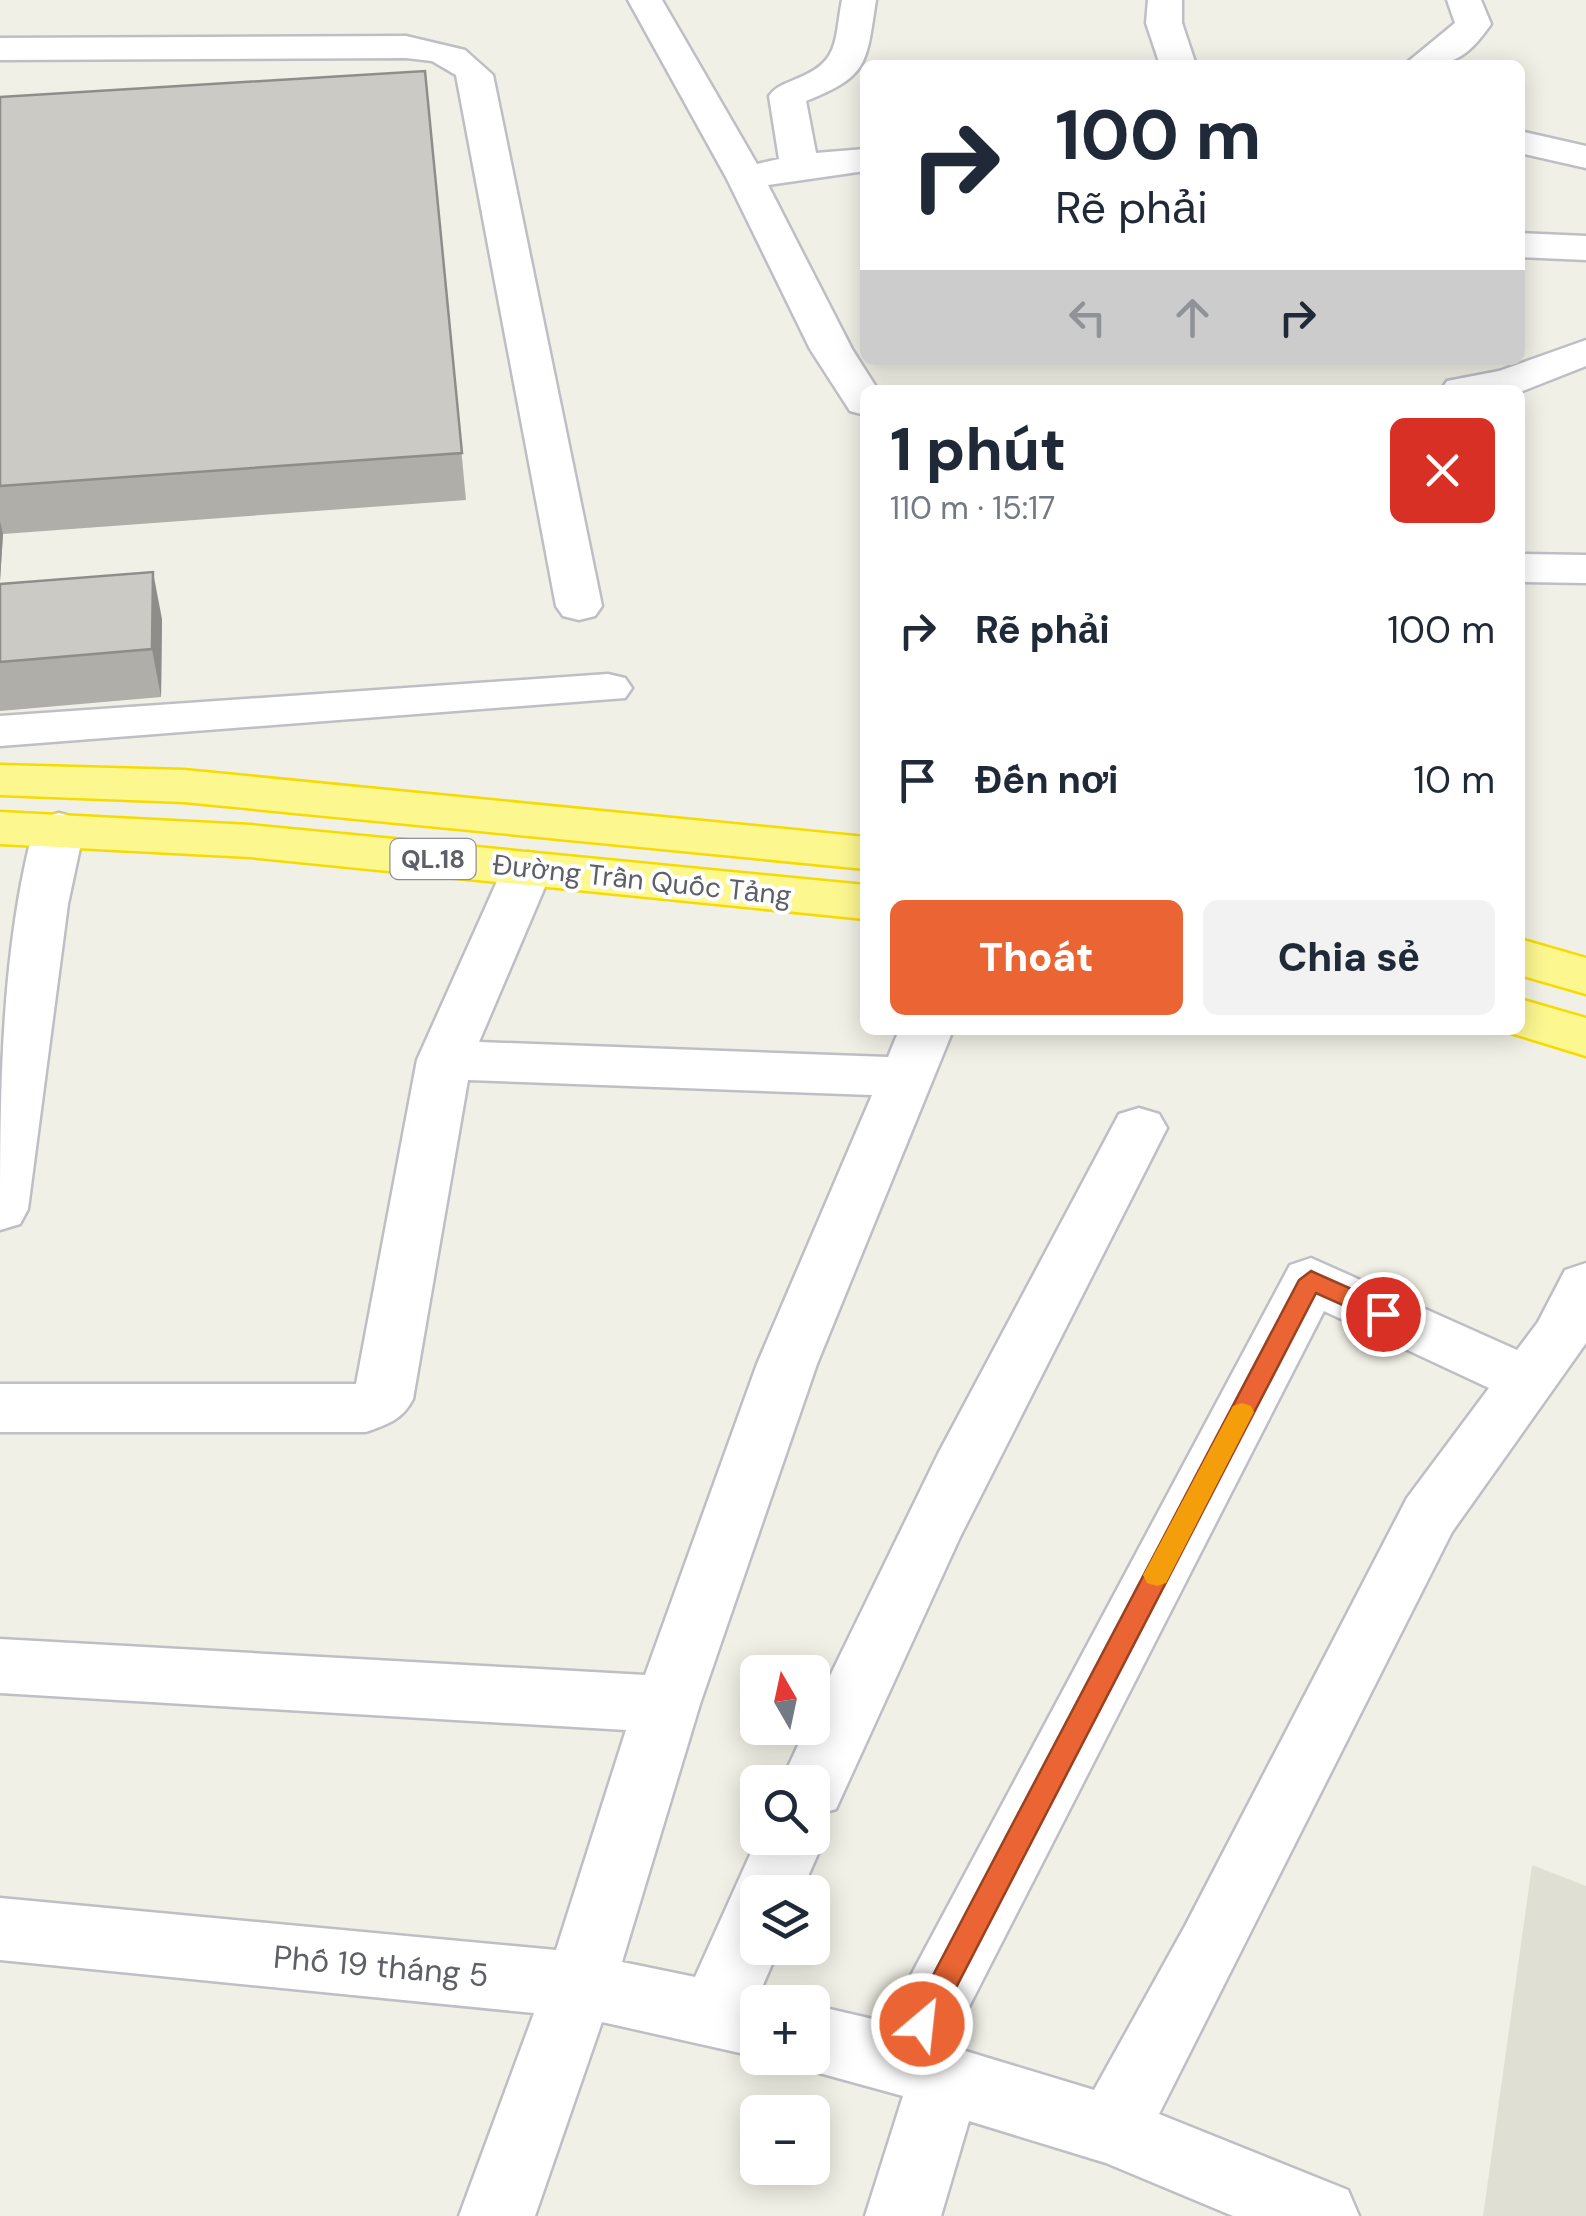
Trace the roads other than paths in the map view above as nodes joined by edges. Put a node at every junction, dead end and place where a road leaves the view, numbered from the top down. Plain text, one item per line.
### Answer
1 (645, 0) edge
2 (860, 0) edge
3 (1165, 0) edge
4 (1464, 0) edge
5 (0, 49) edge
6 (1176, 60) edge
7 (1430, 60) edge
8 (1525, 143) edge
9 (1586, 157) edge
10 (860, 160) edge
11 (798, 166) junction
12 (746, 178) junction
13 (1525, 245) edge
14 (1586, 248) edge
15 (1586, 352) edge
16 (1491, 385) edge
17 (860, 394) edge
18 (1525, 568) edge
19 (1586, 569) edge
20 (578, 606) dead end
21 (608, 688) dead end
22 (0, 731) edge
23 (0, 780) edge
24 (0, 828) edge
25 (59, 829) junction
26 (860, 852) edge
27 (528, 868) junction
28 (860, 901) edge
29 (1525, 958) edge
30 (1586, 976) edge
31 (1525, 1019) edge
32 (1586, 1037) edge
33 (916, 1054) edge
34 (444, 1060) junction
35 (1140, 1128) dead end
36 (0, 1209) edge
37 (1586, 1285) edge
38 (1527, 1380) junction
39 (0, 1408) edge
40 (0, 1666) edge
41 (667, 1704) junction
42 (822, 1765) edge
43 (0, 1929) edge
44 (747, 1965) edge
45 (580, 1984) junction
46 (736, 2019) edge
47 (830, 2043) edge
48 (924, 2070) junction
49 (1112, 2130) junction
50 (498, 2216) edge
51 (903, 2216) edge
52 (1321, 2216) edge

1 - 12 street
2 - 11 street
3 - 6 street
4 - 7 street
5 - 20 street
8 - 9 street
10 - 11 street
11 - 12 street
12 - 17 street
13 - 14 street
15 - 16 street
18 - 19 street
21 - 22 street
23 - 26 highway, Đường Trần Quốc Tảng / QL.18
24 - 25 highway, Đường Trần Quốc Tảng / QL.18
25 - 27 highway, Đường Trần Quốc Tảng / QL.18
25 - 36 street
27 - 28 highway, Đường Trần Quốc Tảng / QL.18
27 - 34 street
29 - 30 highway
31 - 32 highway
33 - 34 street
33 - 41 street
34 - 39 street
35 - 42 street
37 - 38 street
38 - 48 street
38 - 49 street
40 - 41 street
41 - 45 street
43 - 45 street, Phố 19 tháng 5
44 - 46 street
45 - 46 street, Phố 19 tháng 5
45 - 50 street
47 - 48 street
48 - 49 street
48 - 51 street
49 - 52 street

